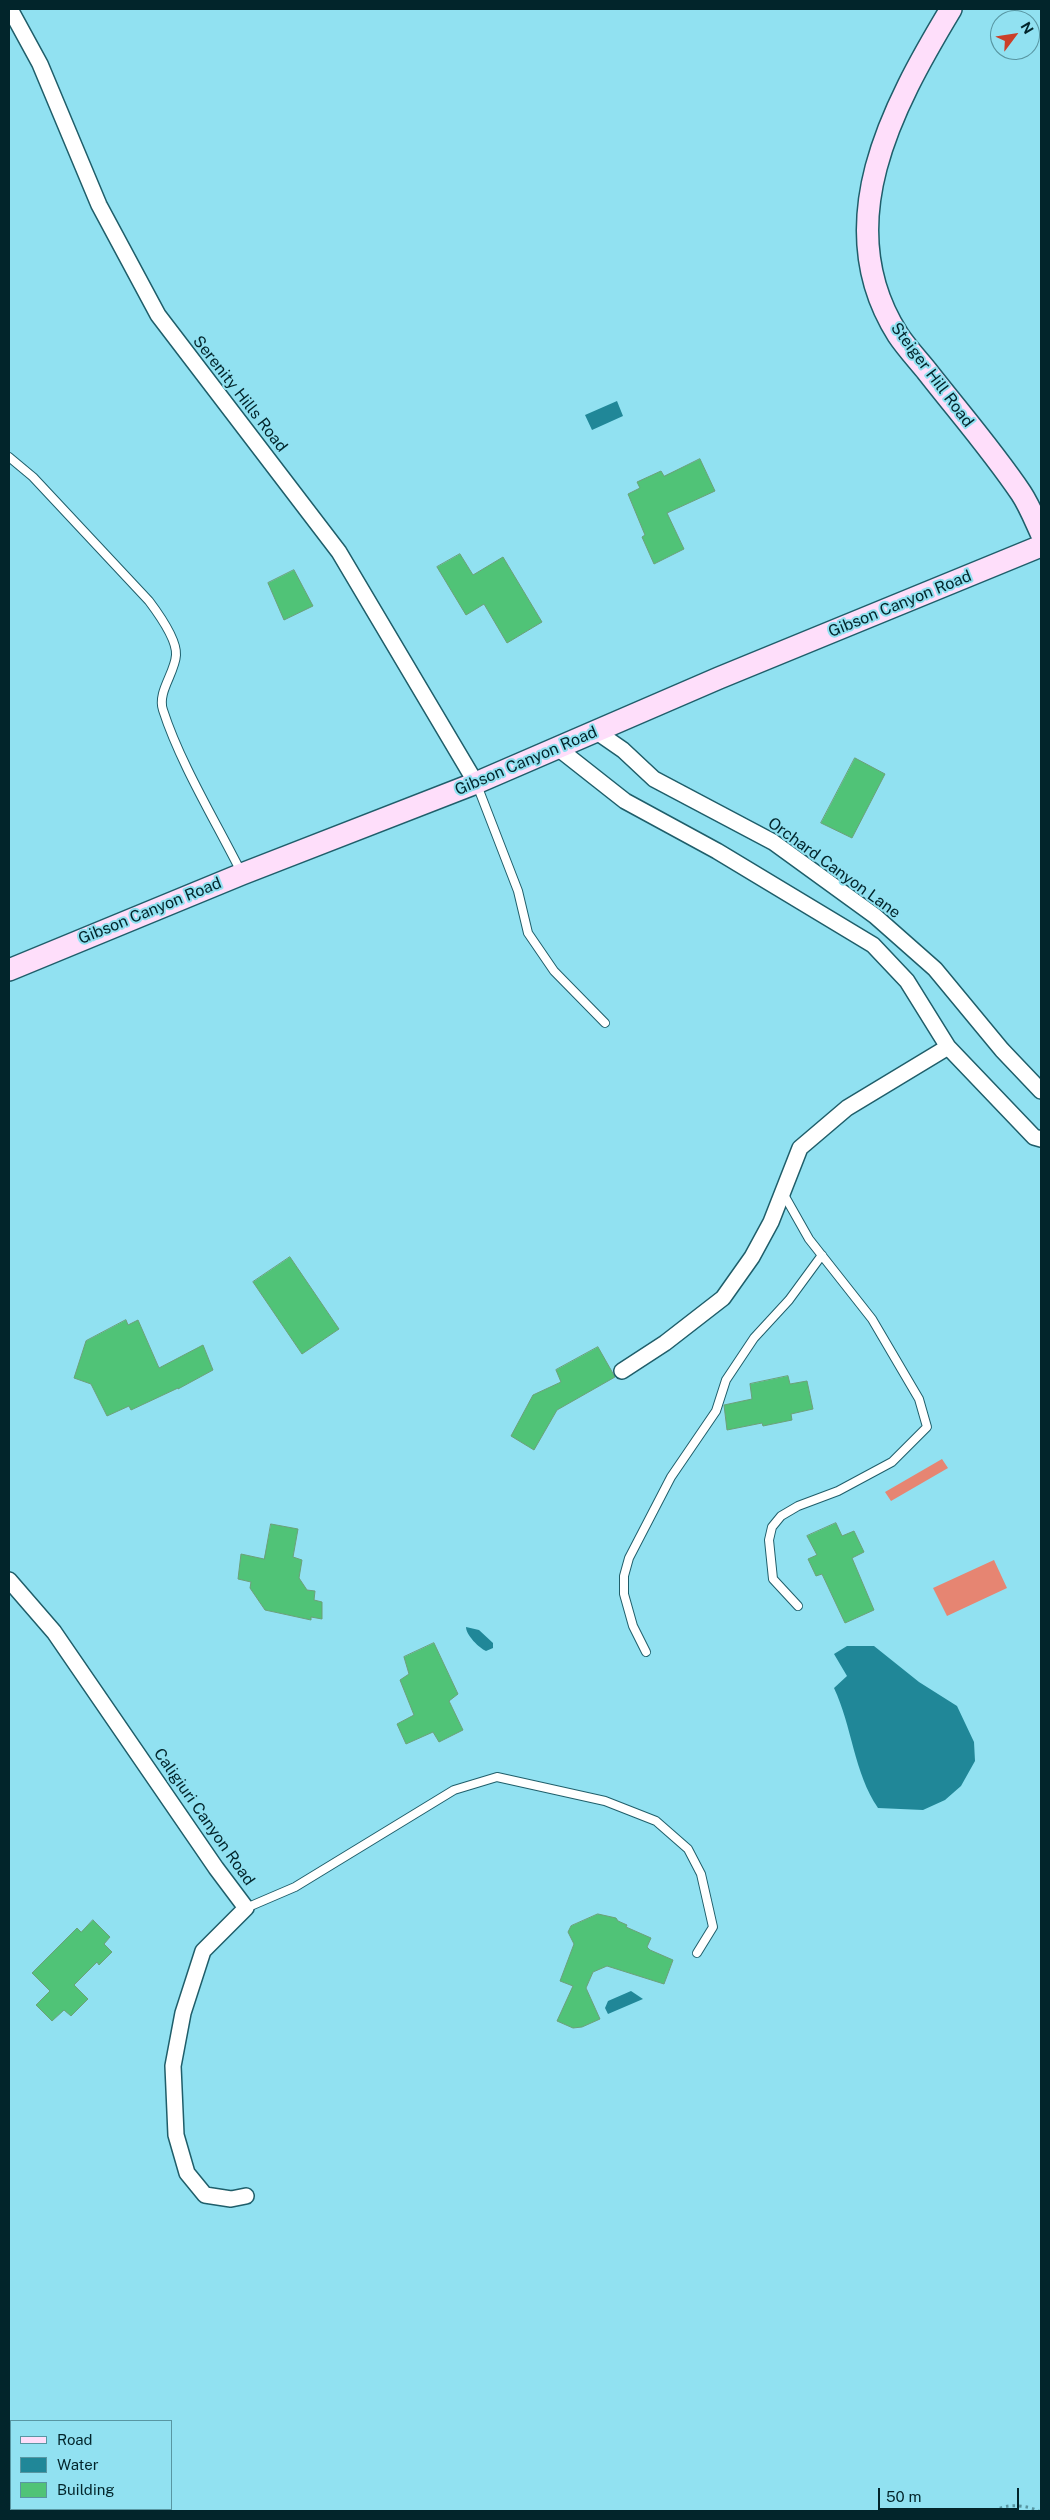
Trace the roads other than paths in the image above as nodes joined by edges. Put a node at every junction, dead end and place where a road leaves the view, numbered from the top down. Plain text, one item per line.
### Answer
1 (10, 9) edge
2 (951, 9) edge
3 (9, 457) edge
4 (1041, 533) edge
5 (1041, 546) edge
6 (598, 732) junction
7 (559, 748) junction
8 (476, 783) junction
9 (242, 874) junction
10 (9, 970) edge
11 (605, 1023) dead end
12 (948, 1047) junction
13 (1041, 1092) edge
14 (1041, 1139) edge
15 (783, 1192) junction
16 (822, 1255) junction
17 (622, 1371) dead end
18 (9, 1580) edge
19 (798, 1606) dead end
20 (646, 1652) dead end
21 (246, 1908) junction
22 (697, 1953) dead end
23 (246, 2196) dead end

1 - 8 street, Serenity Hills Road
2 - 4 main road, Steiger Hill Road
3 - 9 lane
5 - 6 main road, Gibson Canyon Road
6 - 7 main road, Gibson Canyon Road
6 - 13 street, Orchard Canyon Lane
7 - 8 main road, Gibson Canyon Road
7 - 12 street
8 - 9 main road, Gibson Canyon Road
8 - 11 lane
9 - 10 main road, Gibson Canyon Road
12 - 14 street
12 - 15 street
15 - 16 lane
15 - 17 street
16 - 19 lane
16 - 20 lane
18 - 21 street, Caligiuri Canyon Road
21 - 22 lane
21 - 23 street, Caligiuri Canyon Road

